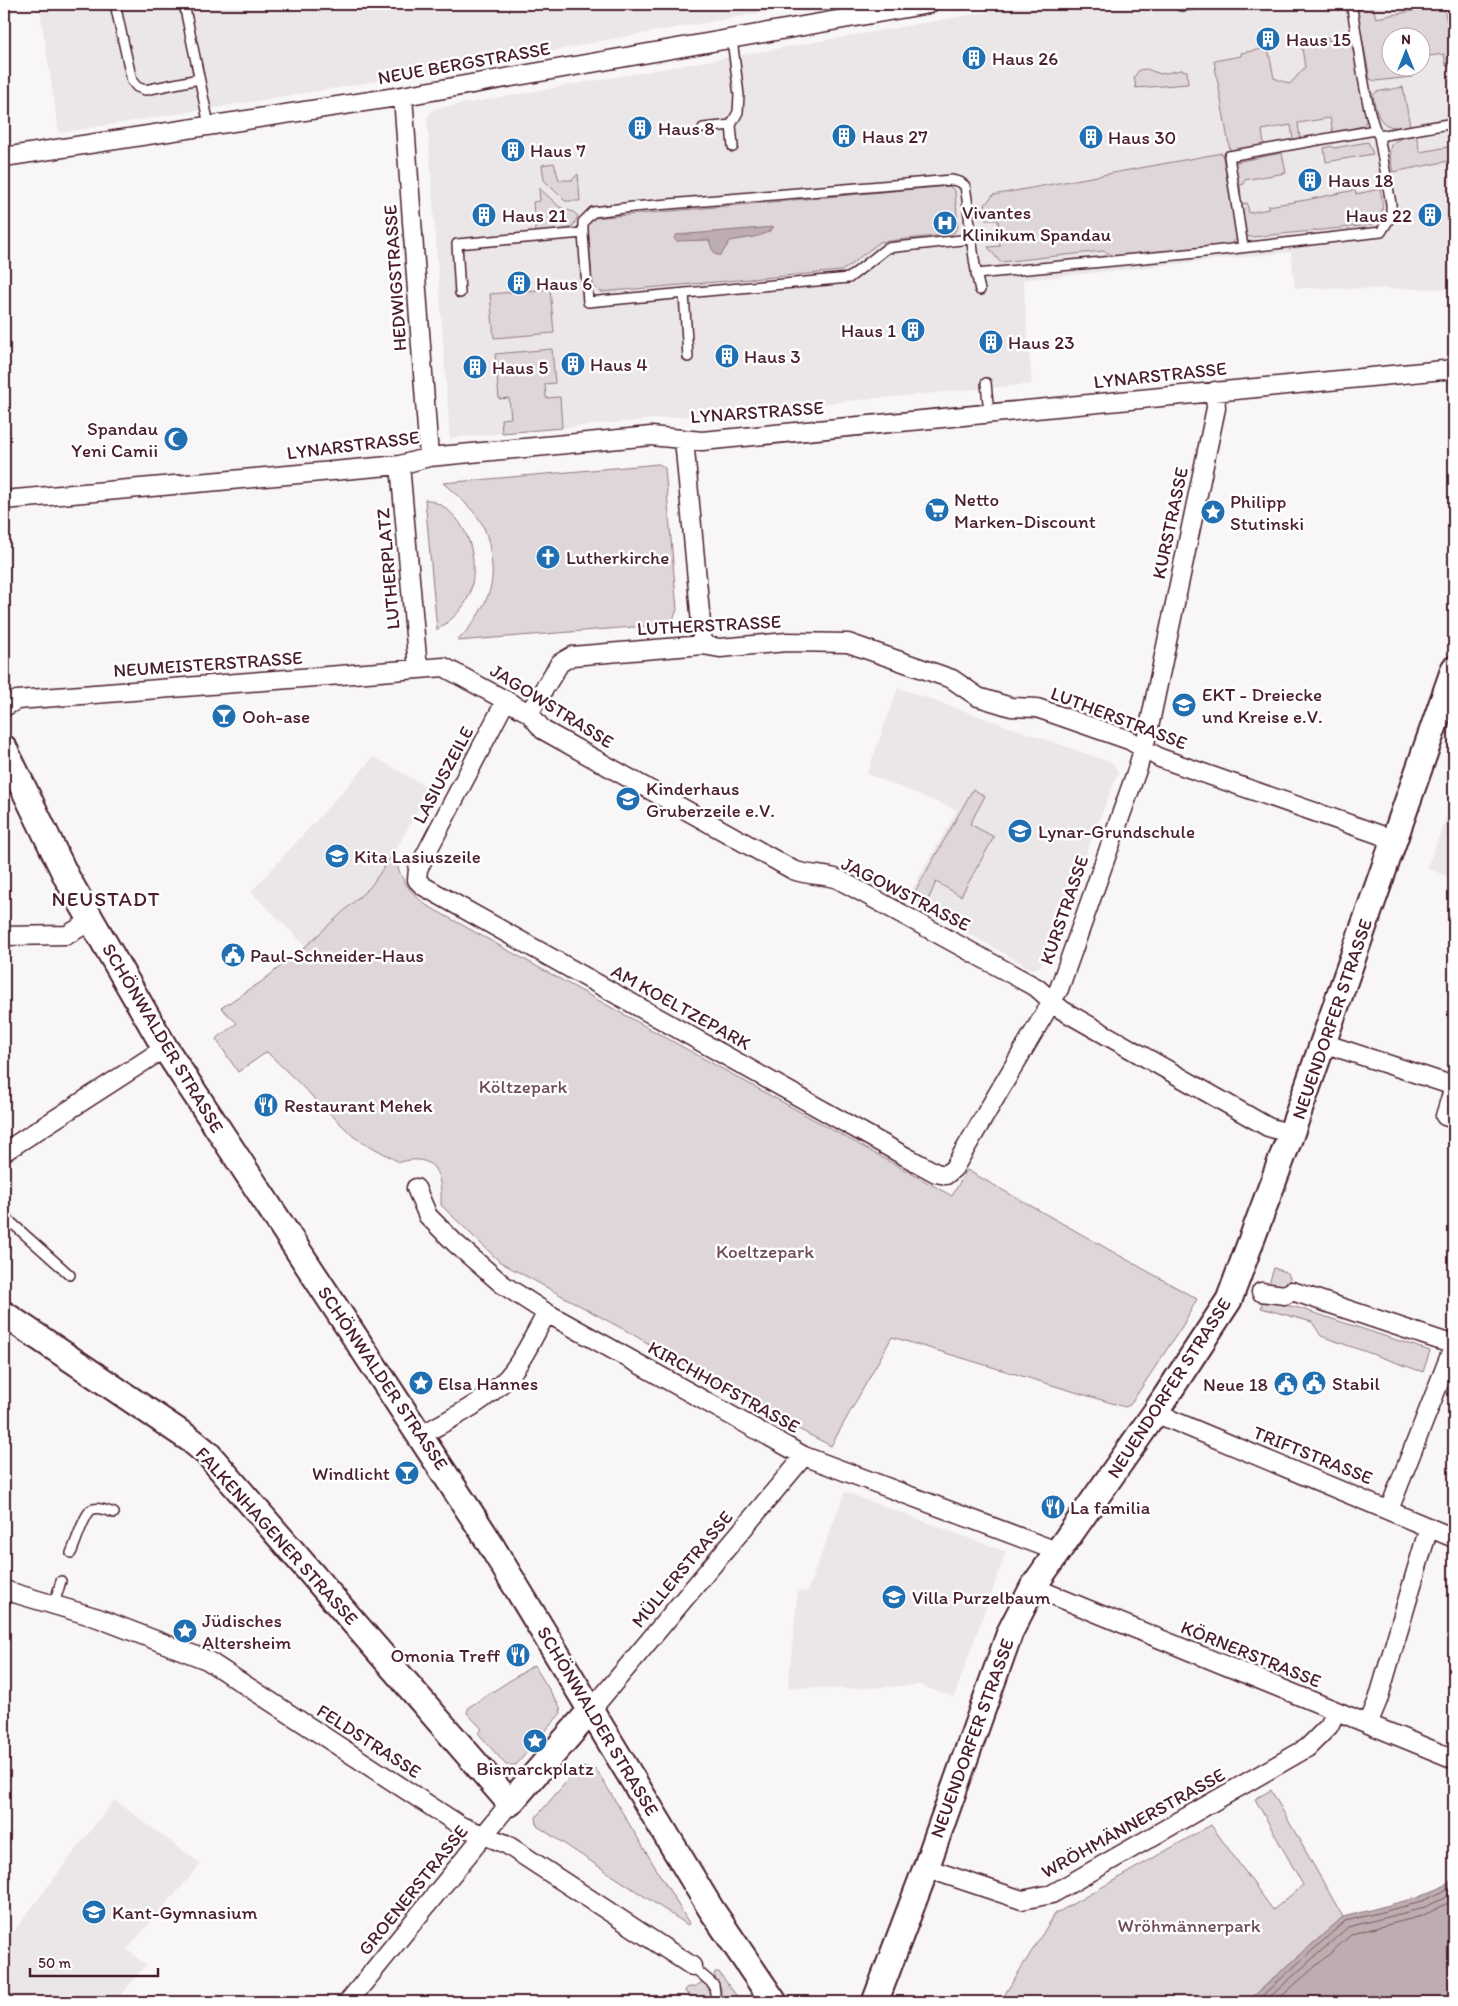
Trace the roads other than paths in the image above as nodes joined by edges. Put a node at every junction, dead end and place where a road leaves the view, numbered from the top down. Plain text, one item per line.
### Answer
1 (115, 4) edge
2 (184, 4) edge
3 (929, 4) edge
4 (1180, 4) edge
5 (1196, 4) edge
6 (1351, 4) edge
7 (732, 39) junction
8 (199, 79) junction
9 (403, 96) junction
10 (1454, 123) edge
11 (209, 125) junction
12 (732, 125) junction
13 (703, 128) dead end
14 (1377, 133) junction
15 (733, 147) dead end
16 (4, 157) edge
17 (583, 233) junction
18 (971, 239) junction
19 (1243, 248) junction
20 (976, 274) junction
21 (980, 290) dead end
22 (460, 293) dead end
23 (684, 293) junction
24 (688, 357) dead end
25 (1454, 369) edge
26 (986, 383) dead end
27 (1215, 391) junction
28 (989, 413) junction
29 (684, 439) junction
30 (429, 457) junction
31 (400, 465) junction
32 (4, 500) edge
33 (703, 645) junction
34 (418, 669) junction
35 (1454, 670) edge
36 (506, 700) junction
37 (4, 707) edge
38 (529, 713) junction
39 (4, 748) edge
40 (1143, 748) junction
41 (1395, 840) junction
42 (418, 869) joint
43 (93, 920) junction
44 (4, 936) edge
45 (1052, 1001) junction
46 (1323, 1043) junction
47 (165, 1048) junction
48 (1453, 1099) edge
49 (1291, 1134) junction
50 (4, 1152) edge
51 (936, 1173) joint
52 (416, 1188) dead end
53 (4, 1216) edge
54 (70, 1275) dead end
55 (1260, 1292) dead end
56 (546, 1313) junction
57 (4, 1314) edge
58 (1454, 1345) edge
59 (1156, 1413) junction
60 (421, 1436) junction
61 (804, 1456) junction
62 (1389, 1510) junction
63 (114, 1513) dead end
64 (1429, 1527) junction
65 (1454, 1538) edge
66 (1059, 1552) junction
67 (71, 1554) dead end
68 (61, 1581) dead end
69 (1033, 1587) junction
70 (4, 1590) edge
71 (54, 1604) junction
72 (592, 1708) junction
73 (1336, 1711) junction
74 (1368, 1724) junction
75 (1454, 1759) edge
76 (510, 1803) junction
77 (486, 1835) junction
78 (926, 1868) junction
79 (692, 1966) joint
80 (348, 2002) edge
81 (716, 2002) edge
82 (774, 2002) edge
83 (875, 2002) edge

1 - 8 lane
2 - 8 lane
3 - 7 street, NEUE BERGSTRASSE
4 - 5 lane
6 - 14 lane
7 - 9 street, NEUE BERGSTRASSE
7 - 12 lane
8 - 11 lane
9 - 11 street, NEUE BERGSTRASSE
9 - 30 street, HEDWIGSTRASSE
10 - 14 lane
11 - 16 street, NEUE BERGSTRASSE
12 - 13 lane
12 - 15 lane
14 - 19 lane
14 - 19 lane
17 - 18 lane
17 - 22 lane
17 - 23 lane
18 - 20 lane
18 - 23 lane
19 - 20 lane
20 - 21 lane
23 - 24 lane
25 - 27 street, LYNARSTRASSE
26 - 28 lane
27 - 28 street, LYNARSTRASSE
27 - 40 street, KURSTRASSE
28 - 29 street, LYNARSTRASSE
29 - 30 street, LYNARSTRASSE
29 - 33 street
30 - 31 street, LYNARSTRASSE
31 - 32 street, LYNARSTRASSE
31 - 34 street, LUTHERPLATZ
33 - 38 street, LUTHERSTRASSE
33 - 40 street, LUTHERSTRASSE
34 - 36 street, JAGOWSTRASSE
34 - 37 street, NEUMEISTERSTRASSE
35 - 41 street, NEUENDORFER STRASSE
36 - 38 street, JAGOWSTRASSE
36 - 42 street, LASIUSZEILE
38 - 45 street, JAGOWSTRASSE
39 - 43 street, SCHÖNWALDER STRASSE
40 - 41 street, LUTHERSTRASSE
40 - 45 street, KURSTRASSE
41 - 46 street, NEUENDORFER STRASSE
42 - 51 street, AM KOELTZEPARK
43 - 44 street
43 - 47 street, SCHÖNWALDER STRASSE
45 - 49 street, JAGOWSTRASSE
45 - 51 street, KURSTRASSE
46 - 48 street
46 - 49 street, NEUENDORFER STRASSE
47 - 50 street
47 - 60 street, SCHÖNWALDER STRASSE
49 - 59 street, NEUENDORFER STRASSE
52 - 56 street, KIRCHHOFSTRASSE
53 - 54 lane
55 - 58 street
56 - 60 street
56 - 61 street, KIRCHHOFSTRASSE
57 - 76 street, FALKENHAGENER STRASSE
58 - 62 street
59 - 62 street, TRIFTSTRASSE
59 - 66 street, NEUENDORFER STRASSE
60 - 72 street, SCHÖNWALDER STRASSE
61 - 66 street, KIRCHHOFSTRASSE
61 - 72 street, MÜLLERSTRASSE
62 - 64 street, TRIFTSTRASSE
63 - 67 lane
64 - 65 street, TRIFTSTRASSE
64 - 74 street
66 - 69 street, NEUENDORFER STRASSE
68 - 71 lane
69 - 73 street, KÖRNERSTRASSE
69 - 78 street, NEUENDORFER STRASSE
70 - 71 street, FELDSTRASSE
71 - 77 street, FELDSTRASSE
72 - 76 street
72 - 82 street, SCHÖNWALDER STRASSE
73 - 74 street, KÖRNERSTRASSE
73 - 78 street, WRÖHMÄNNERSTRASSE
74 - 75 street, KÖRNERSTRASSE
76 - 77 street, GROENERSTRASSE
77 - 79 street, FELDSTRASSE
77 - 80 street, GROENERSTRASSE
78 - 83 street, NEUENDORFER STRASSE
79 - 81 lane

